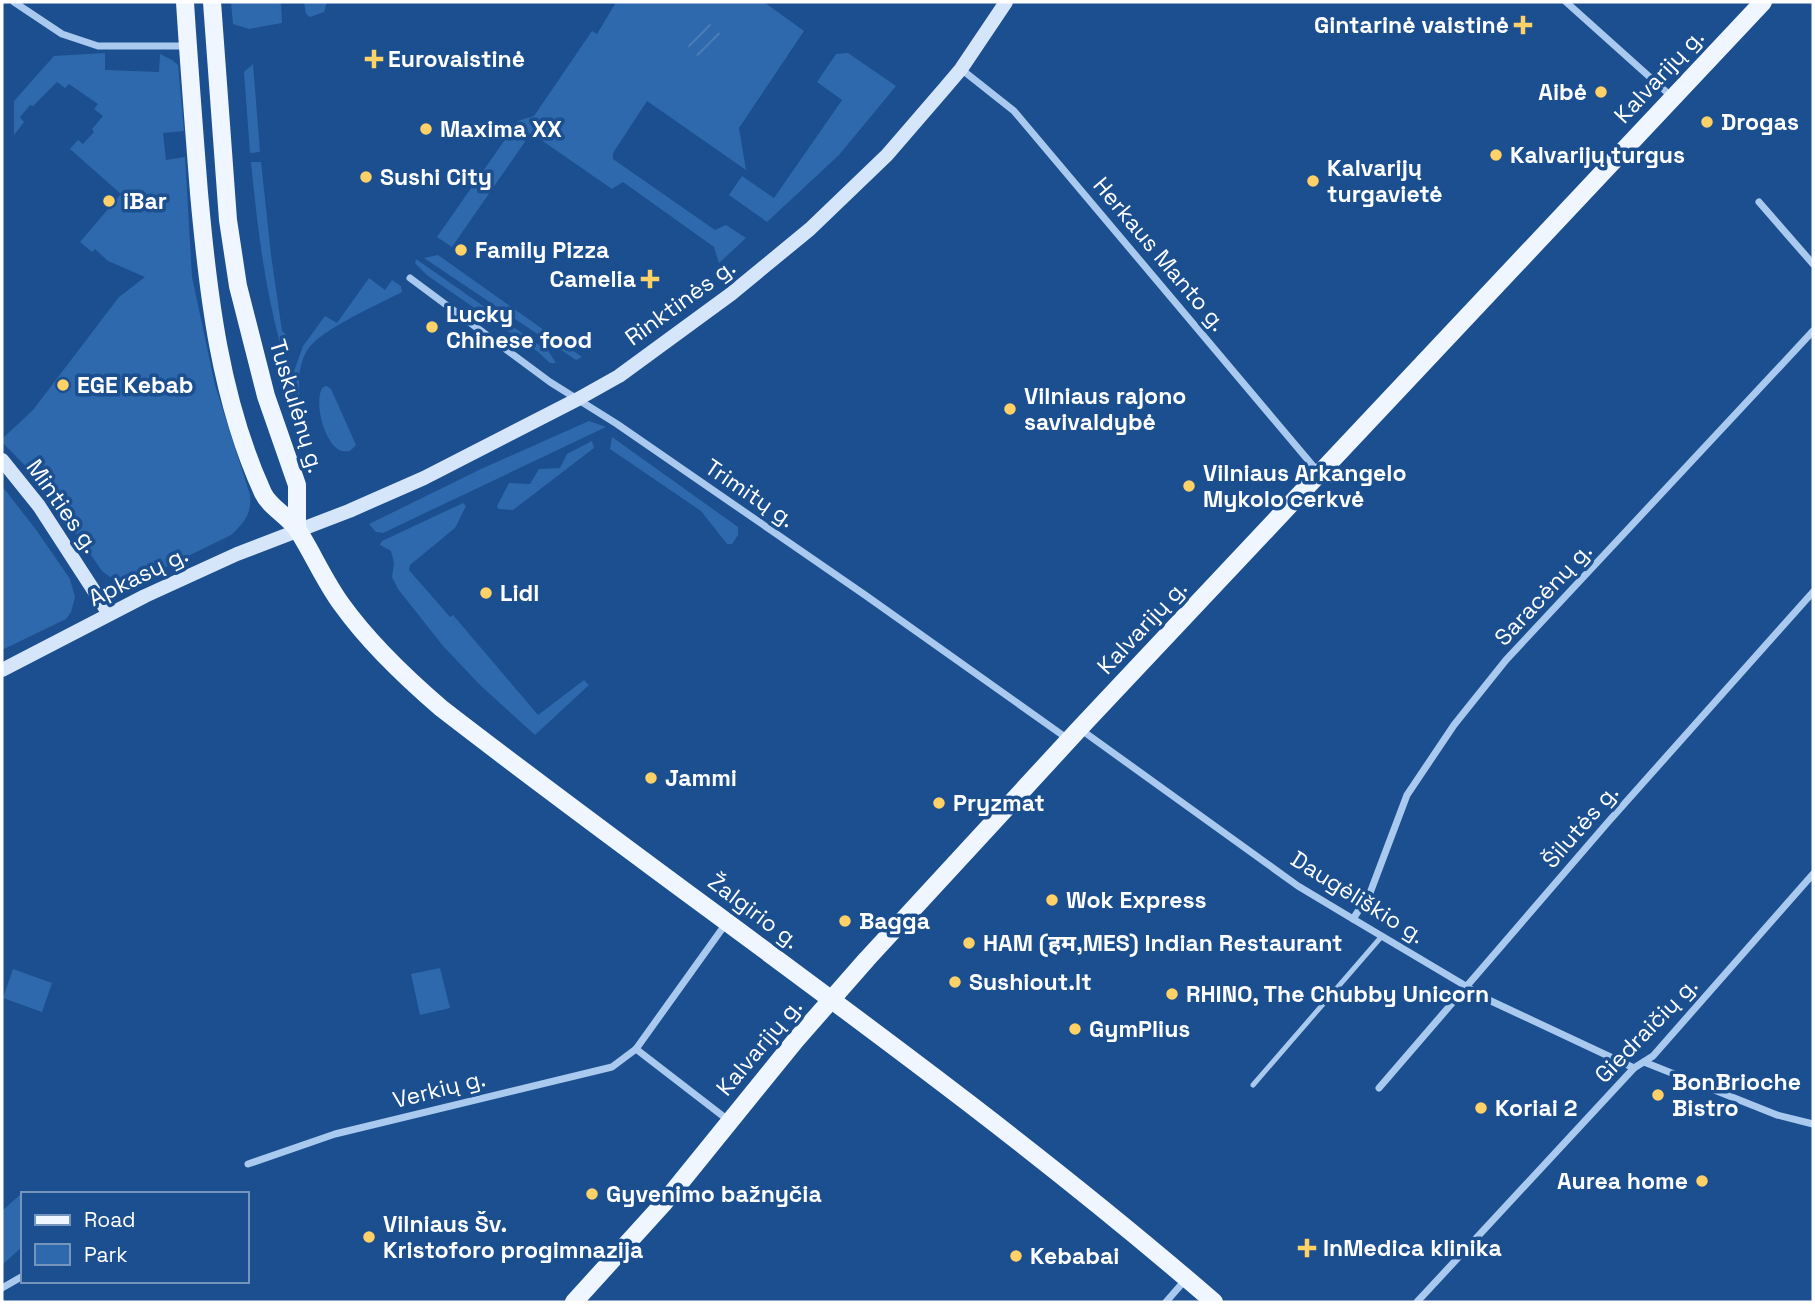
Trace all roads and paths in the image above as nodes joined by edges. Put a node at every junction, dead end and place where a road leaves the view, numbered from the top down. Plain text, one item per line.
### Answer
1 (14, 2) edge
2 (185, 2) edge
3 (212, 2) edge
4 (1006, 2) edge
5 (1566, 2) edge
6 (1763, 2) edge
7 (188, 46) junction
8 (961, 69) junction
9 (1673, 97) junction
10 (1759, 202) dead end
11 (1813, 264) edge
12 (410, 278) dead end
13 (1813, 331) edge
14 (578, 399) junction
15 (2, 460) edge
16 (1319, 473) junction
17 (297, 529) junction
18 (1813, 592) edge
19 (109, 614) junction
20 (2, 670) edge
21 (1074, 734) junction
22 (1813, 874) edge
23 (1353, 919) junction
24 (727, 922) junction
25 (1382, 936) junction
26 (1465, 986) junction
27 (831, 1000) junction
28 (636, 1049) junction
29 (1644, 1062) junction
30 (1634, 1068) junction
31 (1253, 1085) dead end
32 (1379, 1088) dead end
33 (728, 1121) junction
34 (1813, 1124) edge
35 (248, 1164) dead end
36 (21, 1277) edge
37 (1186, 1279) junction
38 (2, 1288) edge
39 (574, 1302) edge
40 (1166, 1302) edge
41 (1214, 1302) edge
42 (1416, 1302) edge

1 - 7 street
2 - 7 main road
3 - 17 main road, Tuskulėnų g.
4 - 8 main road, Rinktinės g.
5 - 9 street
6 - 9 main road, Kalvarijų g.
7 - 17 main road
8 - 14 main road, Rinktinės g.
8 - 16 street, Herkaus Manto g.
9 - 16 main road, Kalvarijų g.
10 - 11 street
12 - 14 street, Trimitų g.
13 - 23 street, Saracėnų g.
14 - 17 main road, Rinktinės g.
14 - 21 street, Trimitų g.
15 - 19 main road, Minties g.
16 - 21 main road, Kalvarijų g.
17 - 19 main road, Apkasų g.
17 - 24 main road, Žalgirio g.
18 - 26 street, Šilutės g.
19 - 20 main road, Apkasų g.
21 - 23 street, Daugėliškio g.
21 - 27 main road, Kalvarijų g.
22 - 29 street, Giedraičių g.
23 - 25 street, Daugėliškio g.
24 - 27 main road, Žalgirio g.
24 - 28 street
25 - 26 street, Daugėliškio g.
25 - 31 lane
26 - 30 street, Daugėliškio g.
26 - 32 street, Šilutės g.
27 - 33 main road, Kalvarijų g.
27 - 37 main road, Žalgirio g.
28 - 33 street
28 - 35 street, Verkių g.
29 - 30 street, Giedraičių g.
29 - 34 street
30 - 42 street, Giedraičių g.
33 - 39 main road, Kalvarijų g.
36 - 38 street
37 - 40 street
37 - 41 main road, Žalgirio g.

